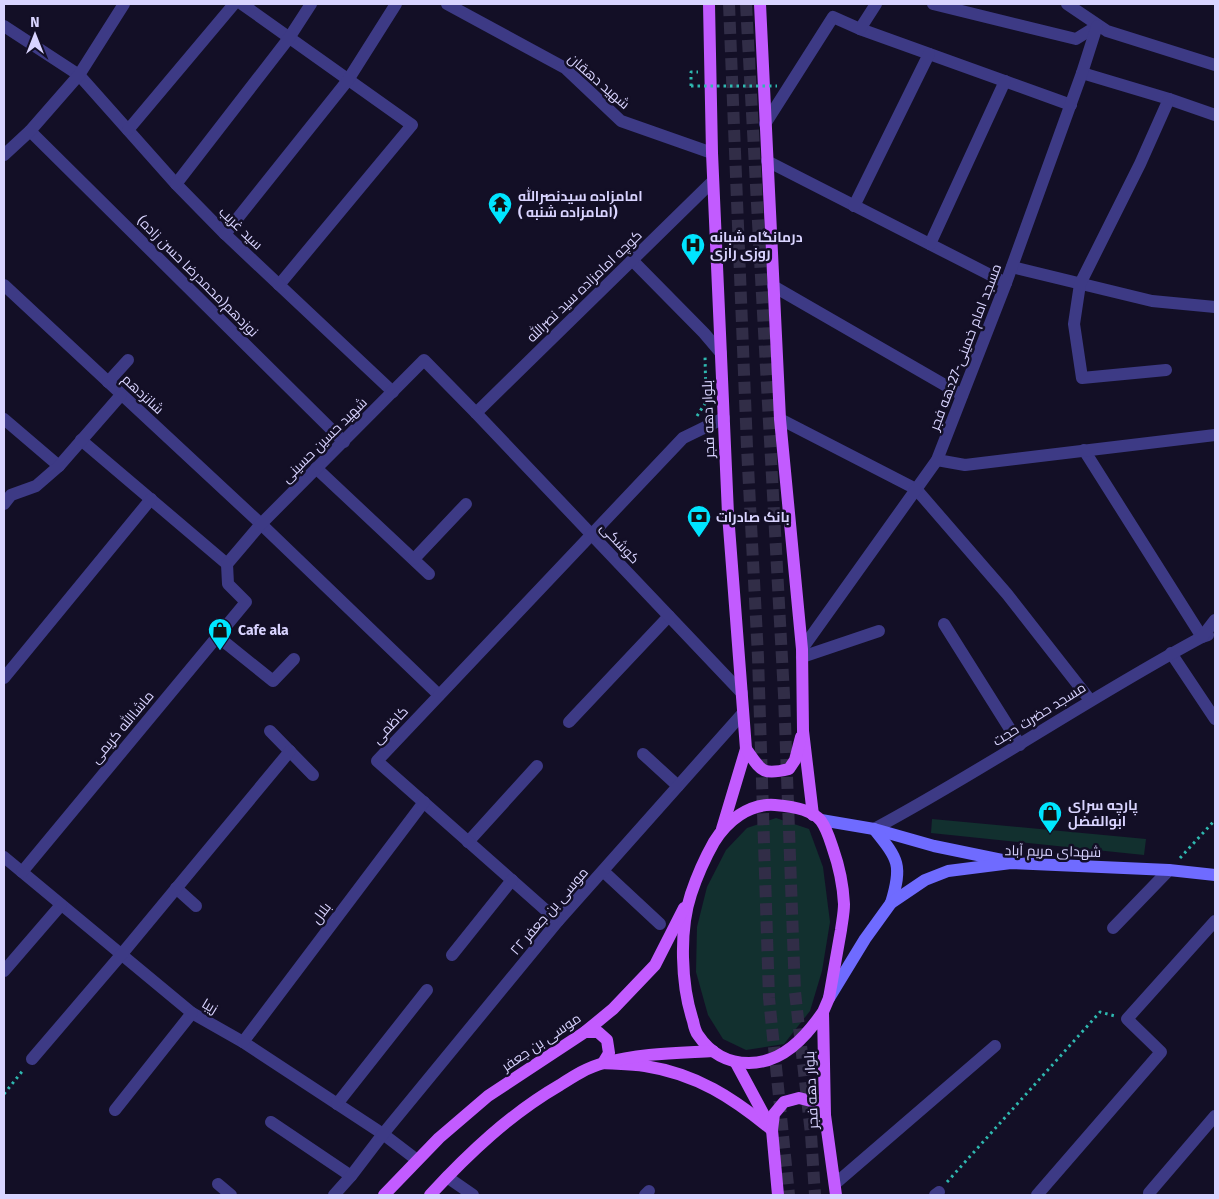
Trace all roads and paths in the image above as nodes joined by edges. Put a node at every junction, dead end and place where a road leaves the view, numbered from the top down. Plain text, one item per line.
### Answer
1 (124, 4) edge
2 (234, 4) edge
3 (242, 4) edge
4 (311, 4) edge
5 (396, 4) edge
6 (447, 4) edge
7 (709, 4) edge
8 (760, 4) edge
9 (876, 4) edge
10 (933, 4) edge
11 (1071, 5) edge
12 (4, 26) edge
13 (1097, 26) junction
14 (860, 29) junction
15 (289, 38) junction
16 (929, 54) junction
17 (1215, 65) edge
18 (691, 72) dead end
19 (1082, 74) junction
20 (78, 75) junction
21 (348, 80) junction
22 (1005, 81) junction
23 (777, 86) dead end
24 (1169, 99) junction
25 (1071, 105) junction
26 (1215, 115) edge
27 (765, 124) junction
28 (128, 130) junction
29 (30, 131) junction
30 (712, 153) junction
31 (4, 155) edge
32 (767, 161) junction
33 (713, 181) junction
34 (176, 184) junction
35 (854, 206) junction
36 (225, 234) junction
37 (930, 244) junction
38 (632, 260) junction
39 (1012, 267) junction
40 (1006, 283) junction
41 (1080, 284) junction
42 (4, 285) edge
43 (279, 285) junction
44 (773, 286) junction
45 (1215, 307) edge
46 (721, 353) junction
47 (128, 360) dead end
48 (1166, 370) dead end
49 (108, 382) junction
50 (393, 392) junction
51 (122, 395) junction
52 (962, 395) junction
53 (476, 413) junction
54 (724, 418) junction
55 (4, 419) edge
56 (780, 419) junction
57 (1215, 435) edge
58 (81, 440) junction
59 (344, 442) junction
60 (1084, 450) junction
61 (937, 460) junction
62 (59, 466) junction
63 (316, 468) junction
64 (916, 489) junction
65 (6, 496) edge
66 (151, 499) junction
67 (466, 504) dead end
68 (261, 524) junction
69 (592, 535) junction
70 (414, 559) junction
71 (228, 564) junction
72 (429, 574) dead end
73 (669, 616) junction
74 (1215, 620) edge
75 (944, 624) dead end
76 (879, 631) dead end
77 (1215, 634) edge
78 (217, 636) junction
79 (1202, 637) junction
80 (802, 653) junction
81 (1171, 653) junction
82 (294, 659) dead end
83 (4, 678) edge
84 (742, 693) junction
85 (440, 695) junction
86 (1090, 700) junction
87 (743, 713) junction
88 (1215, 719) edge
89 (569, 722) dead end
90 (270, 731) dead end
91 (803, 731) junction
92 (1020, 745) junction
93 (746, 749) junction
94 (290, 751) junction
95 (644, 754) dead end
96 (536, 766) dead end
97 (313, 775) dead end
98 (678, 786) junction
99 (424, 802) junction
100 (817, 817) junction
101 (1215, 820) edge
102 (722, 829) junction
103 (874, 829) junction
104 (468, 842) junction
105 (4, 857) edge
106 (1011, 862) junction
107 (1169, 870) junction
108 (603, 871) junction
109 (22, 872) junction
110 (1215, 875) edge
111 (512, 880) junction
112 (176, 888) junction
113 (691, 895) junction
114 (891, 903) junction
115 (61, 905) junction
116 (196, 906) dead end
117 (1215, 921) edge
118 (558, 922) junction
119 (660, 924) dead end
120 (1113, 928) dead end
121 (452, 954) dead end
122 (121, 955) junction
123 (4, 971) edge
124 (427, 990) dead end
125 (829, 998) junction
126 (823, 1012) junction
127 (192, 1013) junction
128 (1127, 1019) junction
129 (585, 1032) junction
130 (243, 1042) junction
131 (995, 1046) dead end
132 (714, 1051) junction
133 (32, 1059) joint
134 (602, 1063) junction
135 (736, 1063) junction
136 (4, 1094) edge
137 (337, 1104) junction
138 (115, 1110) dead end
139 (825, 1115) junction
140 (1215, 1116) edge
141 (271, 1122) dead end
142 (772, 1130) junction
143 (383, 1134) junction
144 (417, 1160) junction
145 (351, 1176) junction
146 (447, 1177) junction
147 (218, 1184) dead end
148 (836, 1189) edge
149 (1149, 1193) dead end
150 (937, 1194) edge
151 (231, 1195) edge
152 (334, 1195) edge
153 (384, 1195) edge
154 (430, 1195) edge
155 (473, 1195) edge
156 (778, 1195) edge
157 (1037, 1195) edge

1 - 20 street
2 - 28 street
3 - 15 street
4 - 15 street
5 - 21 street
6 - 30 street, شهید دهقان
7 - 30 main road, بلوار دهه فجر
8 - 27 main road
9 - 14 street
10 - 13 street
11 - 13 street
12 - 20 street, سید غریب
13 - 17 street
13 - 19 street, مسجد امام خمینی-27دهه فجر
14 - 16 street
14 - 27 street
15 - 21 street
15 - 34 street
16 - 22 street
16 - 35 street
18 - 23 path, bridge
19 - 24 street
19 - 25 street, مسجد امام خمینی-27دهه فجر
20 - 28 street, سید غریب
20 - 29 street
21 - 36 street
21 - 43 street
22 - 25 street
22 - 37 street
24 - 26 street
24 - 41 street
25 - 39 street, مسجد امام خمینی-27دهه فجر
27 - 32 main road
28 - 34 street, سید غریب
29 - 31 street
29 - 59 street, نوزدهم(محمدرضا حسن زاده)
30 - 33 main road, بلوار دهه فجر
32 - 35 street
32 - 44 main road
33 - 38 street, کوچه امامزاده سید نصرالله
33 - 46 main road, بلوار دهه فجر
34 - 36 street, سید غریب
35 - 37 street
36 - 43 street, سید غریب
37 - 40 street
38 - 46 street
38 - 53 street, کوچه امامزاده سید نصرالله
39 - 40 street, مسجد امام خمینی-27دهه فجر
39 - 41 street
40 - 52 street, مسجد امام خمینی-27دهه فجر
41 - 45 street
41 - 48 street
42 - 49 street, شانزدهم
43 - 50 street, سید غریب
44 - 52 street
44 - 56 main road
46 - 54 main road, بلوار دهه فجر
47 - 49 street
49 - 51 street, شانزدهم
50 - 53 street, شهید حسین حسینی
50 - 59 street, شهید حسین حسینی
51 - 58 street
51 - 68 street, شانزدهم
52 - 61 street, مسجد امام خمینی-27دهه فجر
53 - 69 street, کوشکی
54 - 69 street, کاظمی
54 - 84 main road, بلوار دهه فجر
55 - 62 street
56 - 64 street
56 - 80 main road
57 - 60 street
58 - 62 street
58 - 66 street
59 - 63 street, شهید حسین حسینی
60 - 61 street
60 - 79 street
61 - 64 street, مسجد امام خمینی-27دهه فجر
62 - 65 street
63 - 68 street, شهید حسین حسینی
63 - 70 street
64 - 80 street, مسجد امام خمینی-27دهه فجر
64 - 86 street
66 - 71 street
66 - 83 street
67 - 70 street
68 - 71 street, شهید حسین حسینی
68 - 85 street, شانزدهم
69 - 73 street, کوشکی
69 - 85 street, کاظمی
70 - 72 street
71 - 78 street, ماشاالله کریمی
73 - 84 street, کوشکی
73 - 89 street
74 - 79 street, مسجد حضرت حجت
75 - 92 street
76 - 80 street
77 - 79 street
78 - 82 street
78 - 109 street, ماشاالله کریمی
79 - 81 street, مسجد حضرت حجت
80 - 91 main road
81 - 86 street, مسجد حضرت حجت
81 - 88 street
84 - 87 main road, بلوار دهه فجر
85 - 99 street, کاظمی
86 - 92 street, مسجد حضرت حجت
87 - 93 main road, بلوار دهه فجر
87 - 98 street, موسی بن جعفر ۲۲
90 - 94 street
91 - 93 main road
91 - 100 main road
92 - 103 street, مسجد حضرت حجت
93 - 102 main road, بلوار دهه فجر
94 - 97 street
94 - 112 street
95 - 98 street
96 - 104 street
98 - 108 street, موسی بن جعفر ۲۲
99 - 104 street, کاظمی
99 - 130 street, بلال
100 - 102 main road
100 - 103 main road
100 - 125 main road
101 - 107 path
102 - 113 main road
103 - 106 main road
103 - 114 main road
104 - 111 street, کاظمی
105 - 109 street, زیبا
106 - 107 main road, شهدای مریم آباد
106 - 114 main road, شهدای مریم آباد
107 - 110 main road, شهدای مریم آباد
107 - 120 street
108 - 118 street, موسی بن جعفر ۲۲
108 - 119 street
109 - 115 street, زیبا
111 - 118 street, کاظمی
111 - 121 street
112 - 116 street
112 - 122 street
113 - 129 main road, موسی بن جعفر
113 - 132 main road
114 - 125 main road, شهدای مریم آباد
115 - 122 street, زیبا
115 - 123 street
117 - 128 street
118 - 143 street, موسی بن جعفر ۲۲
122 - 127 street, زیبا
122 - 133 street
124 - 137 street
125 - 126 main road
126 - 135 main road
126 - 139 main road, بلوار دهه فجر
127 - 130 street, زیبا
127 - 138 street
128 - 150 path
128 - 157 street
129 - 134 main road
129 - 144 main road, موسی بن جعفر
130 - 137 street, زیبا
131 - 148 street
132 - 134 main road
132 - 135 main road
133 - 136 path
134 - 142 main road
134 - 146 main road
135 - 142 main road
137 - 143 street, زیبا
139 - 142 main road
139 - 148 main road, بلوار دهه فجر
140 - 149 street
141 - 145 street
142 - 156 main road
143 - 144 street, زیبا
143 - 145 street, موسی بن جعفر ۲۲
144 - 153 main road, موسی بن جعفر
145 - 152 street, موسی بن جعفر ۲۲
146 - 154 main road
146 - 155 street
147 - 151 street

